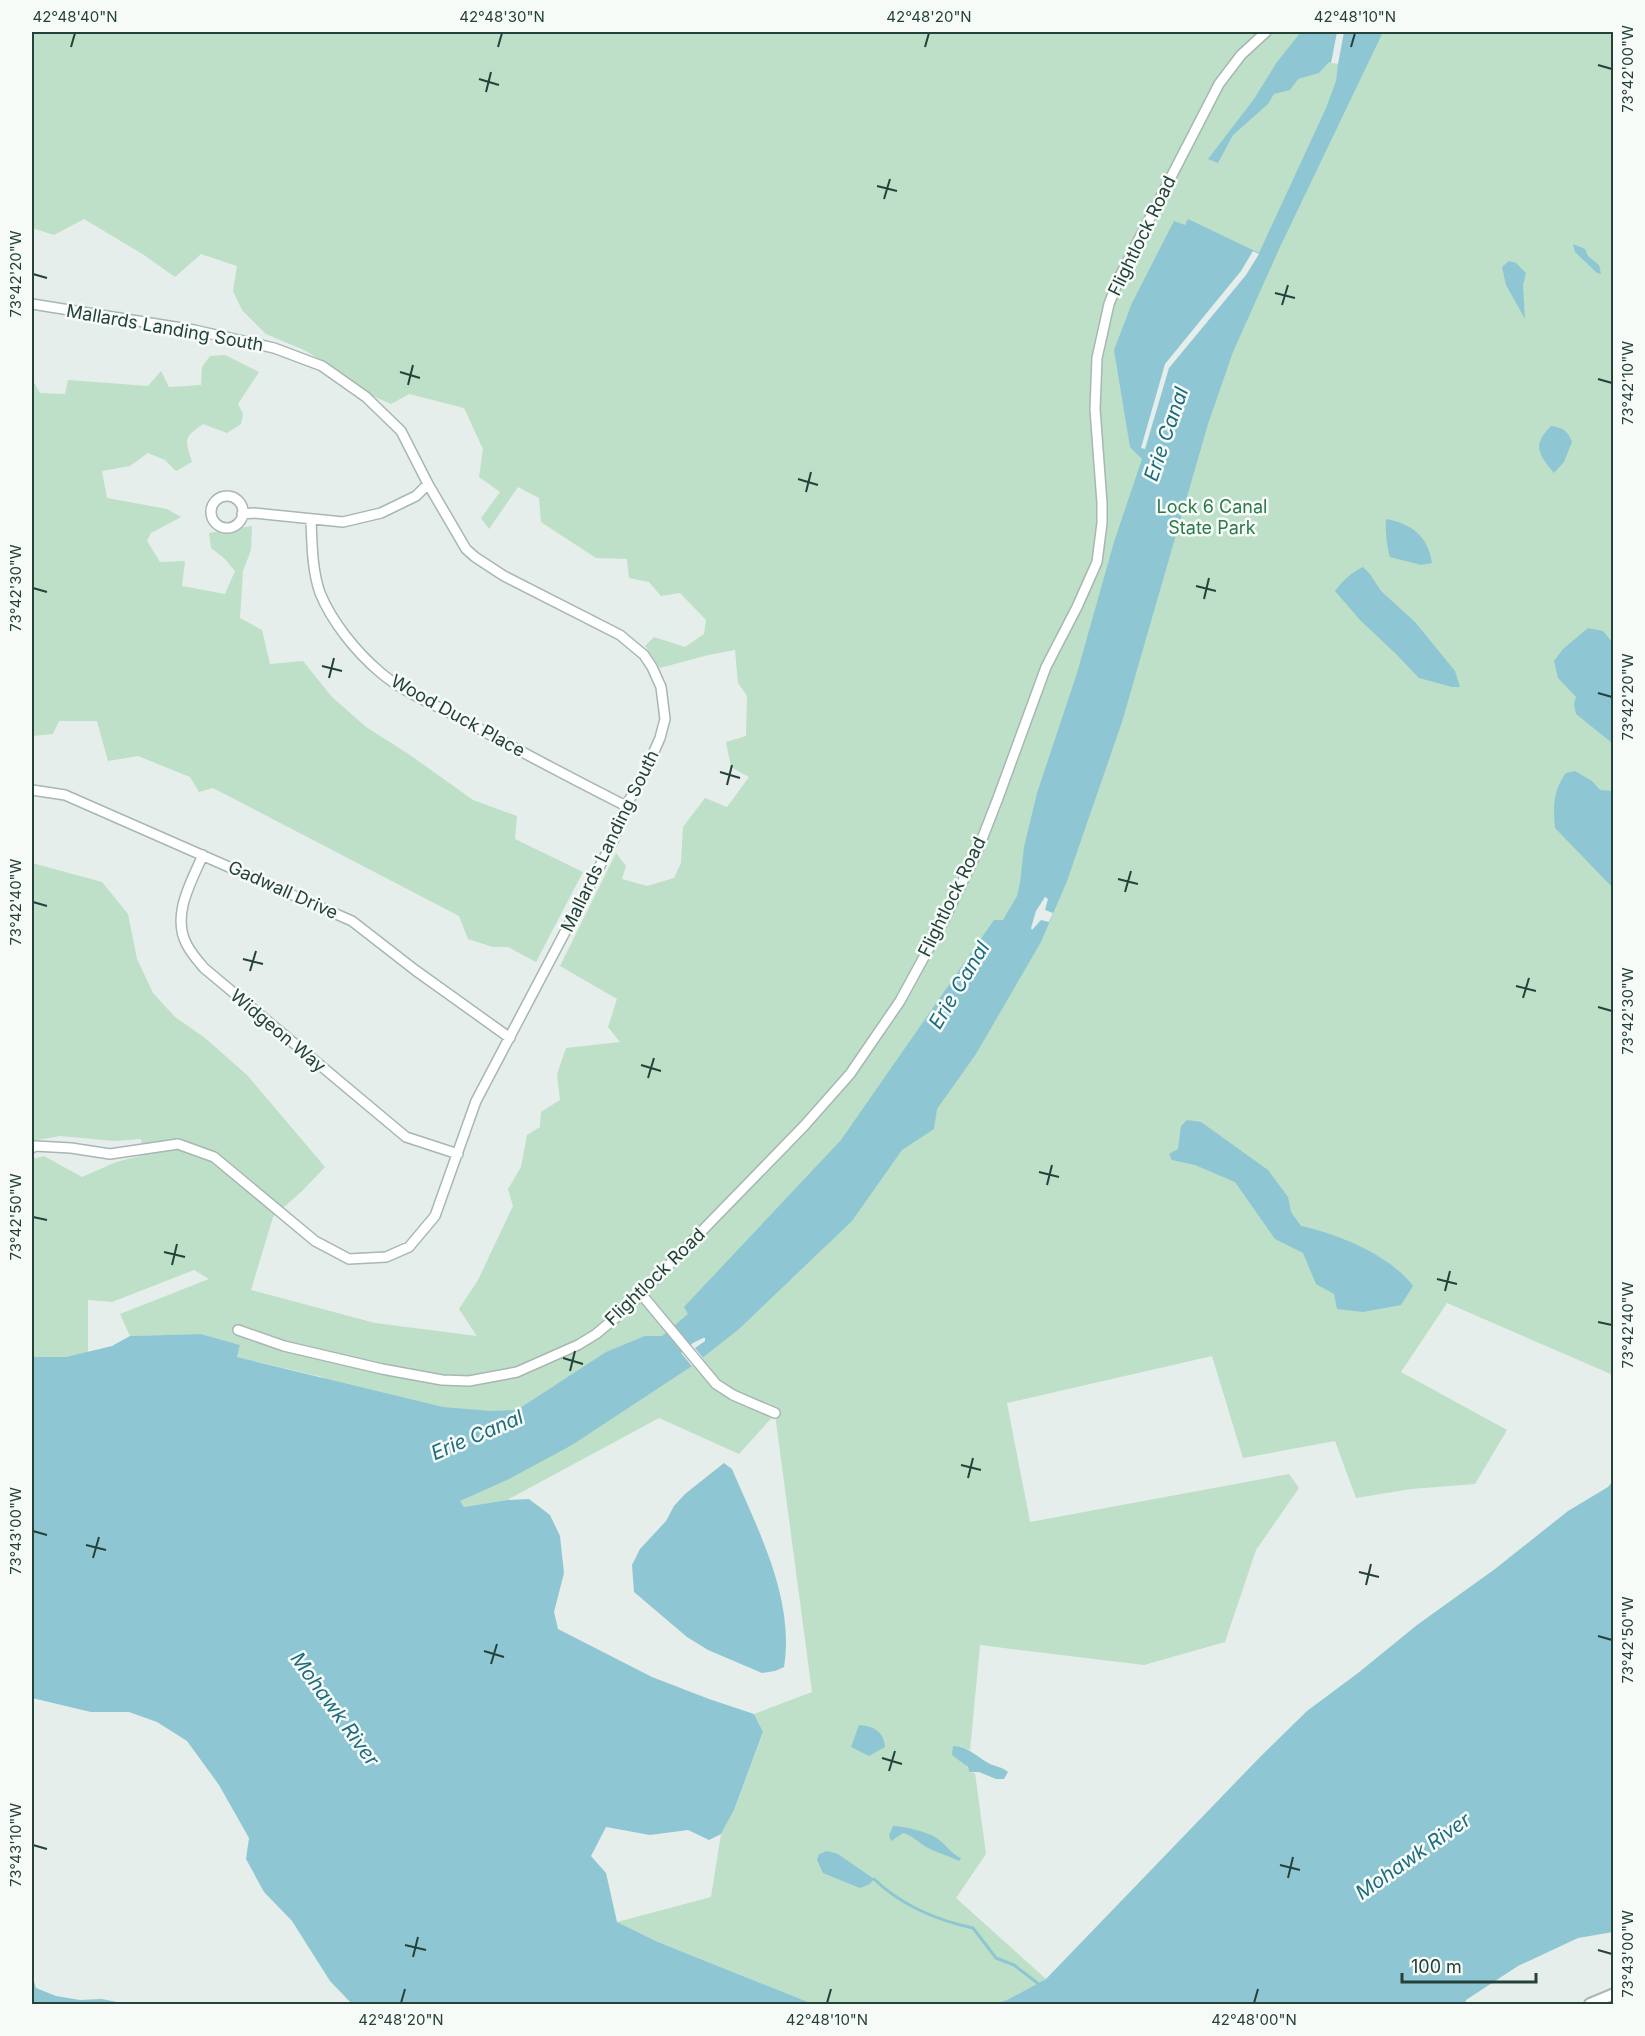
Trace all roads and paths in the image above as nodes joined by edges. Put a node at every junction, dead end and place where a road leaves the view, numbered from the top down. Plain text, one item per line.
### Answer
1 (1266, 32) edge
2 (32, 304) edge
3 (428, 483) junction
4 (243, 514) dead end
5 (311, 520) junction
6 (32, 790) edge
7 (626, 806) junction
8 (203, 855) junction
9 (510, 1038) junction
10 (32, 1148) edge
11 (458, 1154) junction
12 (642, 1295) junction
13 (238, 1330) dead end
14 (775, 1413) dead end
15 (1614, 1995) edge
16 (1590, 2004) edge

1 - 12 street, Flightlock Road
2 - 3 street, Mallards Landing South
3 - 5 street
3 - 7 street, Mallards Landing South
4 - 5 street
5 - 7 street, Wood Duck Place
6 - 8 street, Gadwall Drive
7 - 9 street, Mallards Landing South
8 - 9 street, Gadwall Drive
8 - 11 street, Widgeon Way
9 - 11 street, Mallards Landing South
10 - 11 street, Mallards Landing South
12 - 13 street, Flightlock Road
12 - 14 street
15 - 16 street

